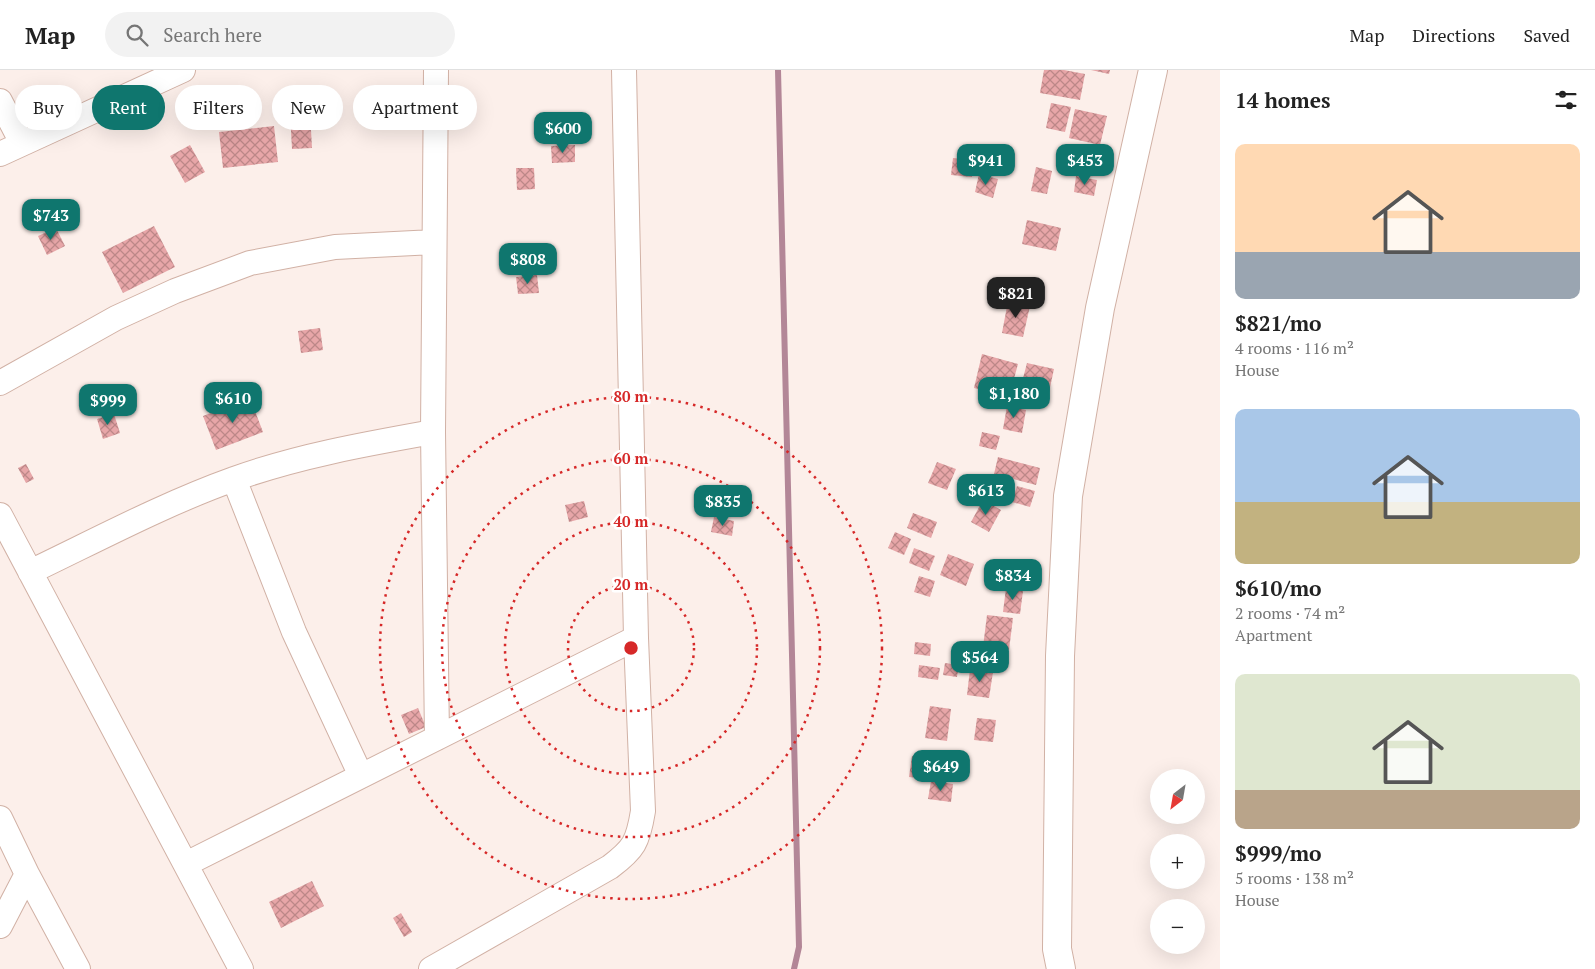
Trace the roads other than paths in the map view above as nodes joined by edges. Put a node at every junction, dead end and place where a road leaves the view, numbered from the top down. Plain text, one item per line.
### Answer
1 (183, 70) edge
2 (436, 70) edge
3 (624, 70) edge
4 (1153, 70) edge
5 (0, 100) edge
6 (22, 143) junction
7 (0, 154) edge
8 (434, 242) junction
9 (0, 383) edge
10 (433, 432) junction
11 (234, 479) junction
12 (0, 515) edge
13 (30, 572) junction
14 (636, 638) junction
15 (437, 738) junction
16 (361, 776) junction
17 (0, 818) edge
18 (186, 864) junction
19 (27, 874) junction
20 (0, 926) edge
21 (78, 969) edge
22 (241, 969) edge
23 (431, 969) edge
24 (1061, 969) edge

1 - 6 street
2 - 8 street
3 - 14 street
4 - 24 highway
5 - 6 street
6 - 7 street
8 - 9 street
8 - 10 street
10 - 11 street
10 - 15 street
11 - 13 street
11 - 16 street
12 - 13 street
13 - 18 street
14 - 15 street
14 - 23 street
15 - 16 street
16 - 18 street
17 - 19 street
18 - 22 street
19 - 20 street
19 - 21 street

